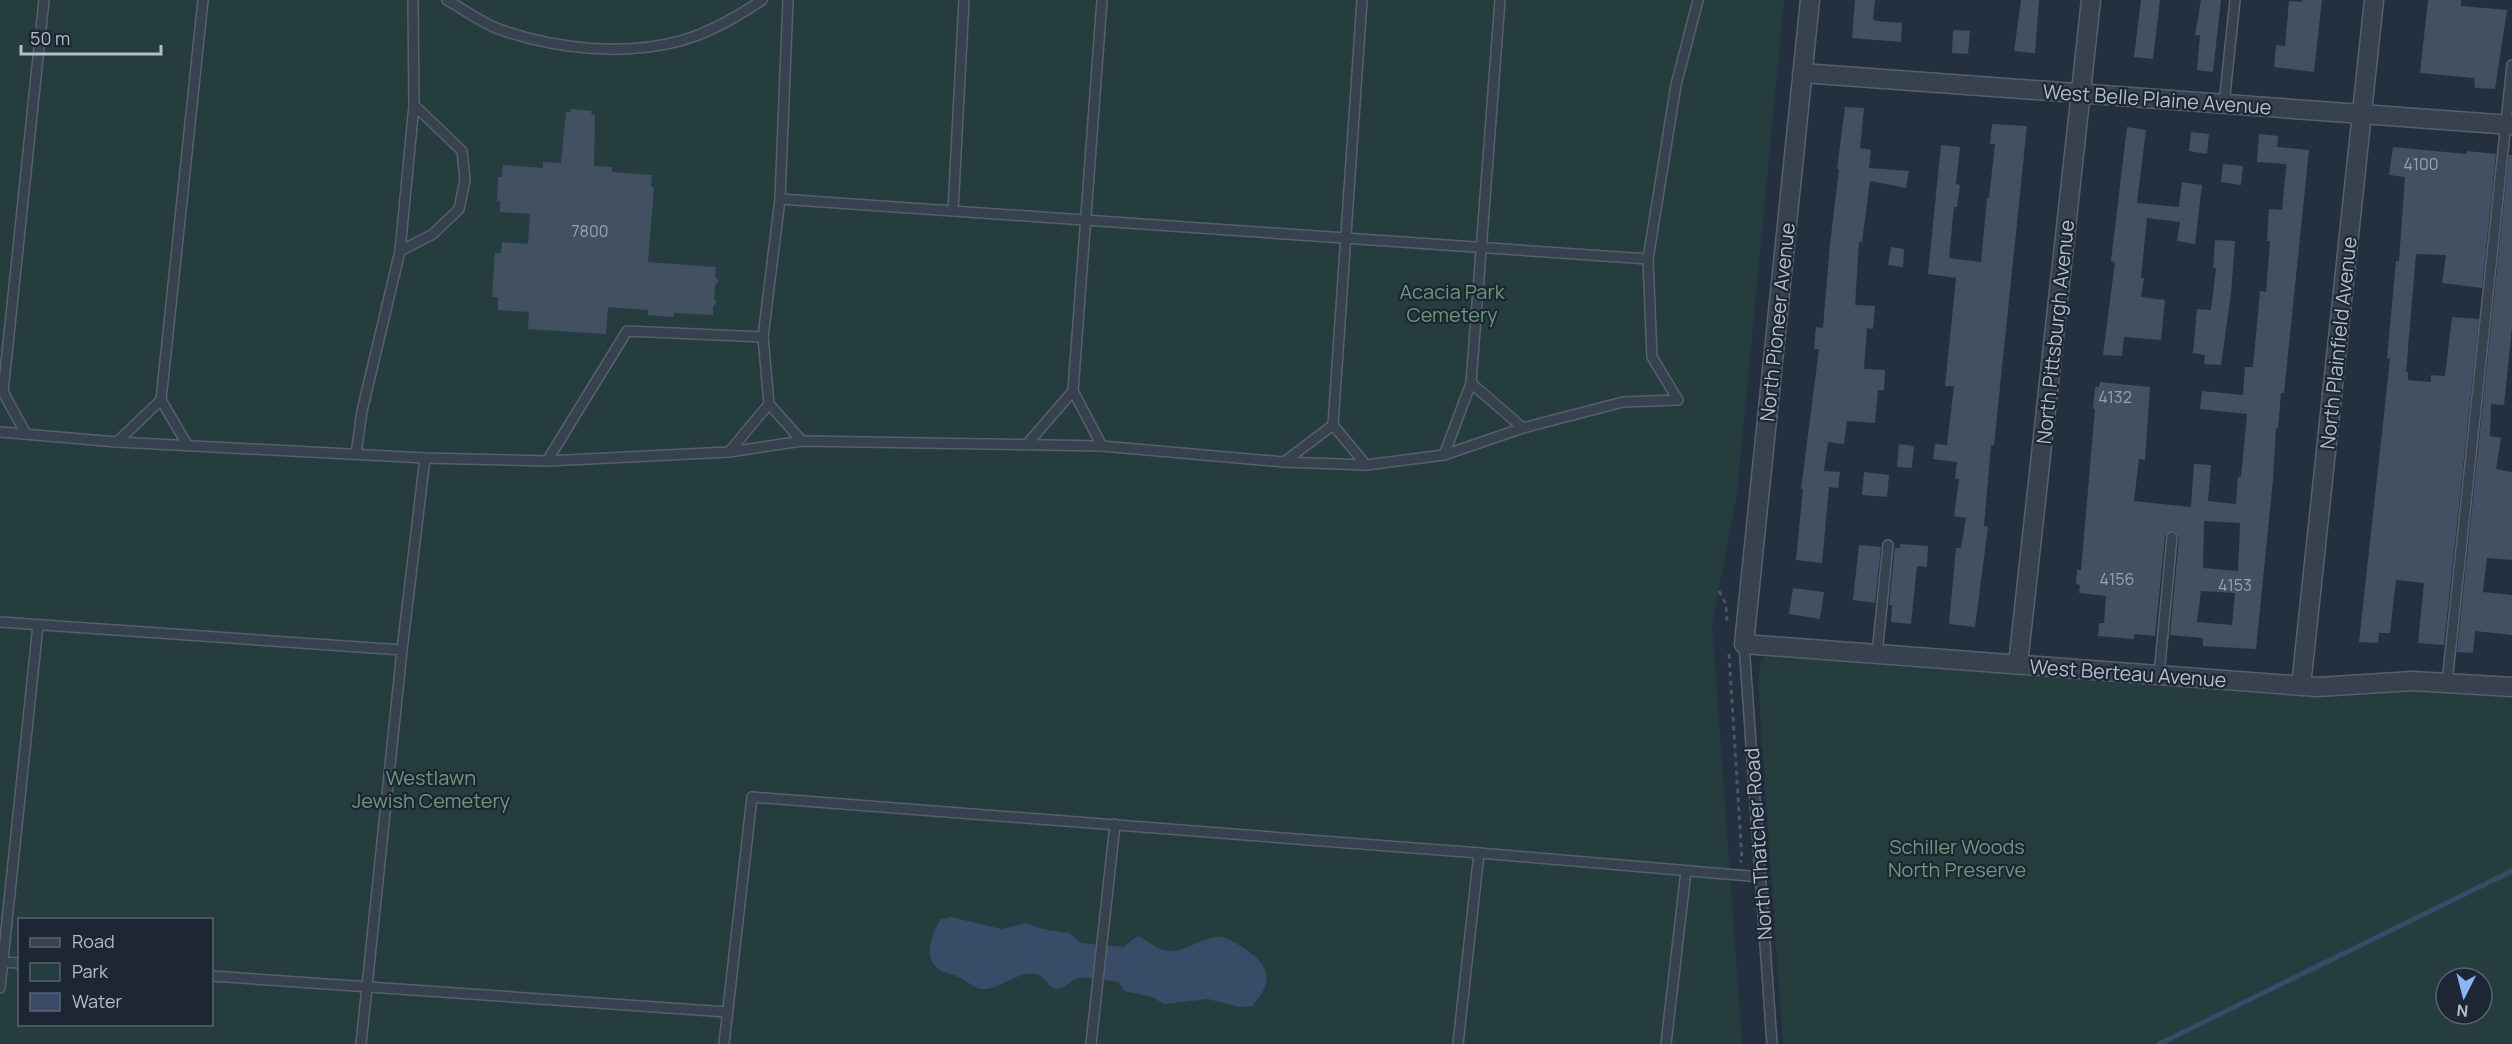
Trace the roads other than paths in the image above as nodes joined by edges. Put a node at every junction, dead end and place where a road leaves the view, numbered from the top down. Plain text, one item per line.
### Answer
1 (44, 0) edge
2 (203, 0) edge
3 (413, 0) edge
4 (447, 0) edge
5 (762, 0) edge
6 (788, 0) edge
7 (964, 0) edge
8 (1102, 0) edge
9 (1362, 0) edge
10 (1500, 0) edge
11 (1698, 0) edge
12 (1810, 0) edge
13 (2091, 0) edge
14 (2235, 0) edge
15 (2374, 0) edge
16 (2512, 64) edge
17 (1802, 73) junction
18 (2081, 93) junction
19 (2224, 104) junction
20 (414, 105) junction
21 (2362, 114) junction
22 (2509, 125) edge
23 (780, 199) junction
24 (953, 211) junction
25 (1086, 220) junction
26 (1347, 238) junction
27 (1483, 248) junction
28 (400, 250) junction
29 (1648, 259) junction
30 (763, 337) junction
31 (1471, 383) junction
32 (1073, 391) junction
33 (161, 400) junction
34 (769, 404) junction
35 (1333, 425) junction
36 (1523, 428) junction
37 (0, 432) edge
38 (26, 434) junction
39 (802, 441) junction
40 (117, 442) junction
41 (1028, 443) junction
42 (188, 446) junction
43 (1102, 446) junction
44 (729, 452) junction
45 (356, 454) junction
46 (1444, 455) junction
47 (425, 458) junction
48 (547, 461) junction
49 (1284, 462) junction
50 (1366, 465) junction
51 (2172, 537) dead end
52 (1888, 545) dead end
53 (0, 622) edge
54 (38, 625) junction
55 (1736, 648) junction
56 (402, 650) junction
57 (1877, 654) junction
58 (2018, 664) junction
59 (2159, 675) junction
60 (2446, 683) junction
61 (2301, 686) junction
62 (2512, 687) edge
63 (1115, 824) junction
64 (1479, 853) junction
65 (1686, 871) junction
66 (1761, 877) junction
67 (1, 962) edge
68 (18, 963) edge
69 (213, 976) edge
70 (368, 986) junction
71 (0, 988) edge
72 (727, 1012) junction
73 (361, 1044) edge
74 (724, 1044) edge
75 (1091, 1044) edge
76 (1458, 1044) edge
77 (1666, 1044) edge
78 (1772, 1044) edge

1 - 38 lane
2 - 33 lane
3 - 20 lane
4 - 5 lane
6 - 23 lane
7 - 24 lane
8 - 25 lane
9 - 26 lane
10 - 27 lane
11 - 29 lane
12 - 17 street, North Pioneer Avenue
13 - 18 street, North Pittsburgh Avenue
14 - 19 lane
15 - 21 street, North Plainfield Avenue
16 - 22 lane
17 - 18 street, West Belle Plaine Avenue
17 - 55 street, North Pioneer Avenue
18 - 19 street, West Belle Plaine Avenue
18 - 58 street, North Pittsburgh Avenue
19 - 21 street, West Belle Plaine Avenue
20 - 28 lane
20 - 28 lane
21 - 22 street, West Belle Plaine Avenue
21 - 61 street, North Plainfield Avenue
22 - 60 lane
23 - 24 lane
23 - 30 lane
24 - 25 lane
25 - 26 lane
25 - 32 lane
26 - 27 lane
26 - 35 lane
27 - 29 lane
27 - 31 lane
28 - 45 lane
29 - 36 lane
30 - 34 lane
30 - 48 lane
31 - 36 lane
31 - 46 lane
32 - 41 lane
32 - 43 lane
33 - 40 lane
33 - 42 lane
34 - 39 lane
34 - 44 lane
35 - 49 lane
35 - 50 lane
36 - 46 lane
37 - 38 lane
38 - 40 lane
39 - 41 lane
39 - 44 lane
40 - 42 lane
41 - 43 lane
42 - 45 lane
43 - 49 lane
44 - 48 lane
45 - 47 lane
46 - 50 lane
47 - 48 lane
47 - 56 lane
49 - 50 lane
51 - 59 lane
52 - 57 lane
53 - 54 lane
54 - 56 lane
54 - 67 lane
55 - 57 street, West Berteau Avenue
55 - 66 lane, North Thatcher Road
56 - 70 lane
57 - 58 street, West Berteau Avenue
58 - 59 street, West Berteau Avenue
59 - 61 street, West Berteau Avenue
60 - 61 street, West Berteau Avenue
60 - 62 street, West Berteau Avenue
63 - 64 lane
63 - 72 lane
63 - 75 lane
64 - 65 lane
64 - 76 lane
65 - 66 lane
65 - 77 lane
66 - 78 lane, North Thatcher Road
67 - 68 lane
67 - 71 lane
69 - 70 lane
70 - 72 lane
70 - 73 lane
72 - 74 lane

